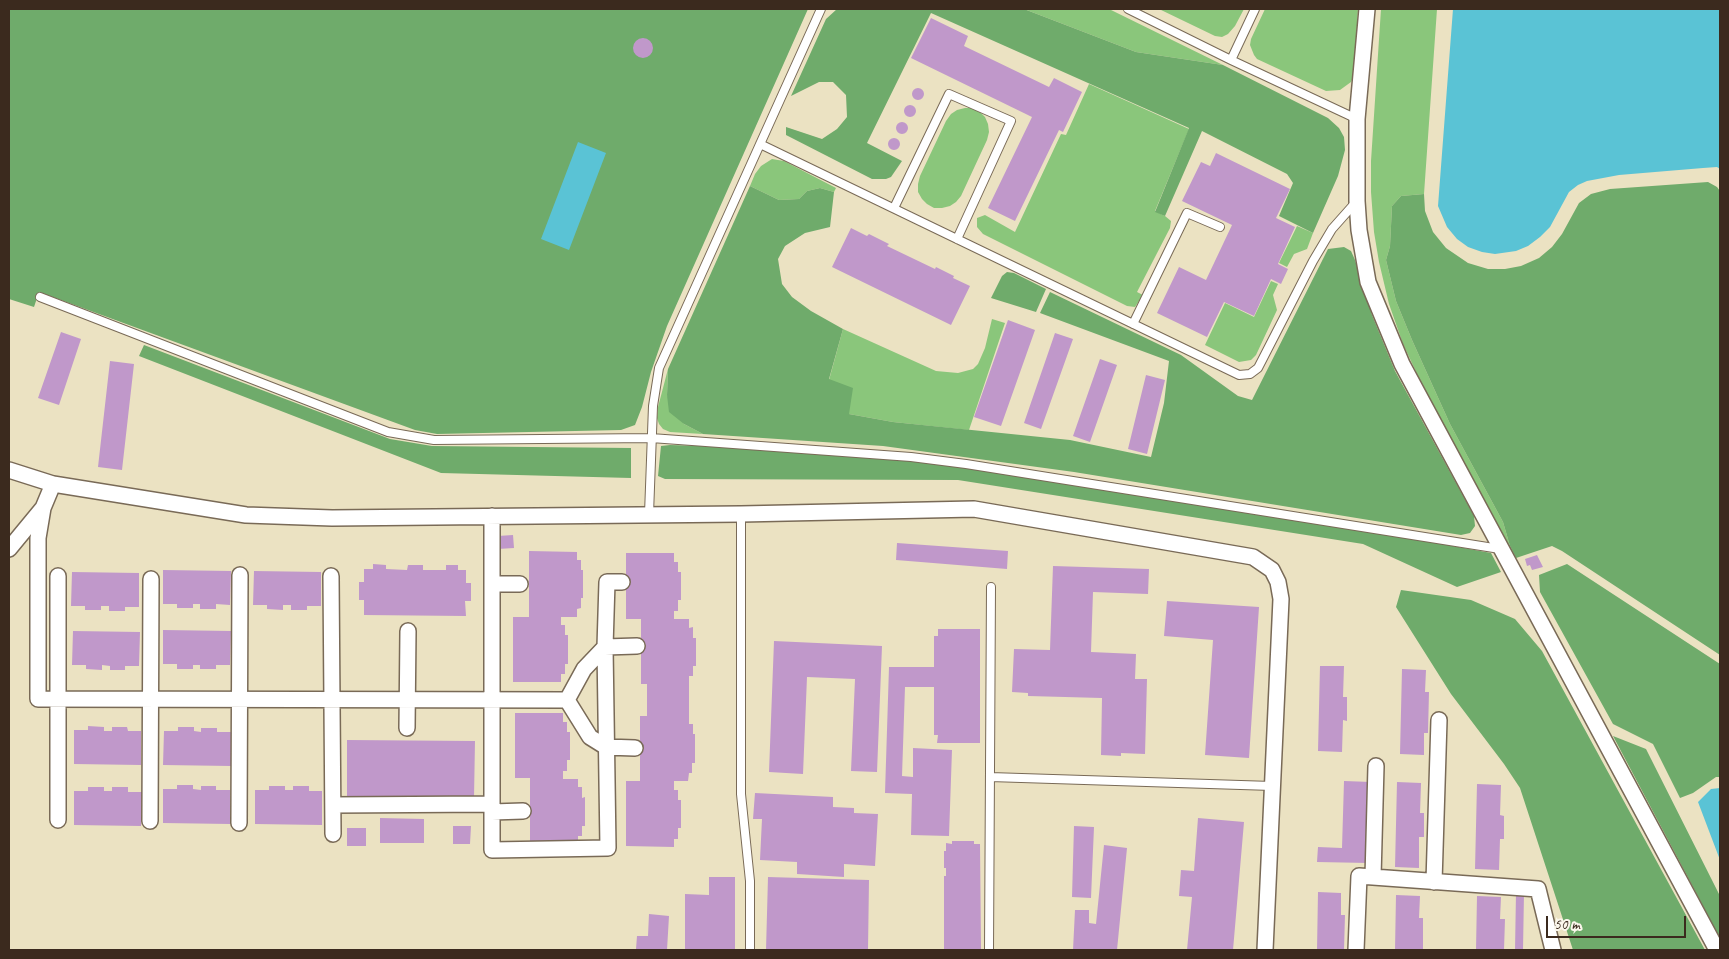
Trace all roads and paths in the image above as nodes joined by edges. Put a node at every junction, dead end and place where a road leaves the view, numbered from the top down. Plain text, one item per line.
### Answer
1 (821, 9) edge
2 (1128, 9) edge
3 (1255, 9) edge
4 (1367, 9) edge
5 (1231, 60) junction
6 (1357, 119) junction
7 (760, 144) junction
8 (1357, 201) junction
9 (894, 208) junction
10 (1220, 227) dead end
11 (957, 238) junction
12 (40, 297) dead end
13 (1133, 324) junction
14 (651, 438) junction
15 (9, 470) edge
16 (53, 484) junction
17 (43, 508) junction
18 (649, 514) junction
19 (741, 514) junction
20 (492, 516) junction
21 (9, 549) edge
22 (1500, 549) junction
23 (240, 575) dead end
24 (58, 576) dead end
25 (331, 576) dead end
26 (151, 579) dead end
27 (622, 582) dead end
28 (492, 584) junction
29 (520, 584) dead end
30 (990, 587) dead end
31 (408, 631) dead end
32 (637, 646) dead end
33 (605, 647) junction
34 (58, 699) junction
35 (150, 699) junction
36 (239, 699) junction
37 (332, 699) junction
38 (407, 699) junction
39 (492, 699) junction
40 (567, 700) junction
41 (1439, 720) dead end
42 (407, 728) dead end
43 (606, 748) junction
44 (635, 748) dead end
45 (1376, 766) dead end
46 (990, 777) junction
47 (1272, 786) junction
48 (332, 806) junction
49 (492, 808) junction
50 (523, 811) dead end
51 (58, 820) dead end
52 (150, 821) dead end
53 (239, 823) dead end
54 (333, 834) dead end
55 (1372, 877) junction
56 (1434, 882) junction
57 (750, 950) edge
58 (989, 950) edge
59 (1265, 950) edge
60 (1356, 950) edge
61 (1553, 950) edge
62 (1717, 950) edge

1 - 7 lane
2 - 5 lane
3 - 5 lane
4 - 6 street
5 - 6 lane
6 - 8 street
7 - 9 lane
7 - 14 lane
8 - 13 lane
8 - 22 street
9 - 11 lane
9 - 11 lane
10 - 13 lane
11 - 13 lane
12 - 14 lane
14 - 18 lane
14 - 22 lane
15 - 16 street
16 - 17 street
16 - 20 street
17 - 21 street
17 - 34 street
18 - 19 street
18 - 20 street
19 - 47 street
19 - 57 lane
20 - 28 street
22 - 62 street
23 - 36 street
24 - 34 street
25 - 37 street
26 - 35 street
27 - 33 street
28 - 29 street
28 - 39 street
30 - 46 lane
31 - 38 street
32 - 33 street
33 - 40 street
33 - 43 street
34 - 35 street
34 - 51 street
35 - 36 street
35 - 52 street
36 - 37 street
36 - 53 street
37 - 38 street
37 - 48 street
38 - 39 street
38 - 42 street
39 - 40 street
39 - 49 street
40 - 43 street
41 - 56 street
43 - 44 street
43 - 49 street
45 - 55 street
46 - 47 lane
46 - 58 lane
47 - 59 street
48 - 49 street
48 - 54 street
49 - 50 street
55 - 56 street
55 - 60 street
56 - 61 street

